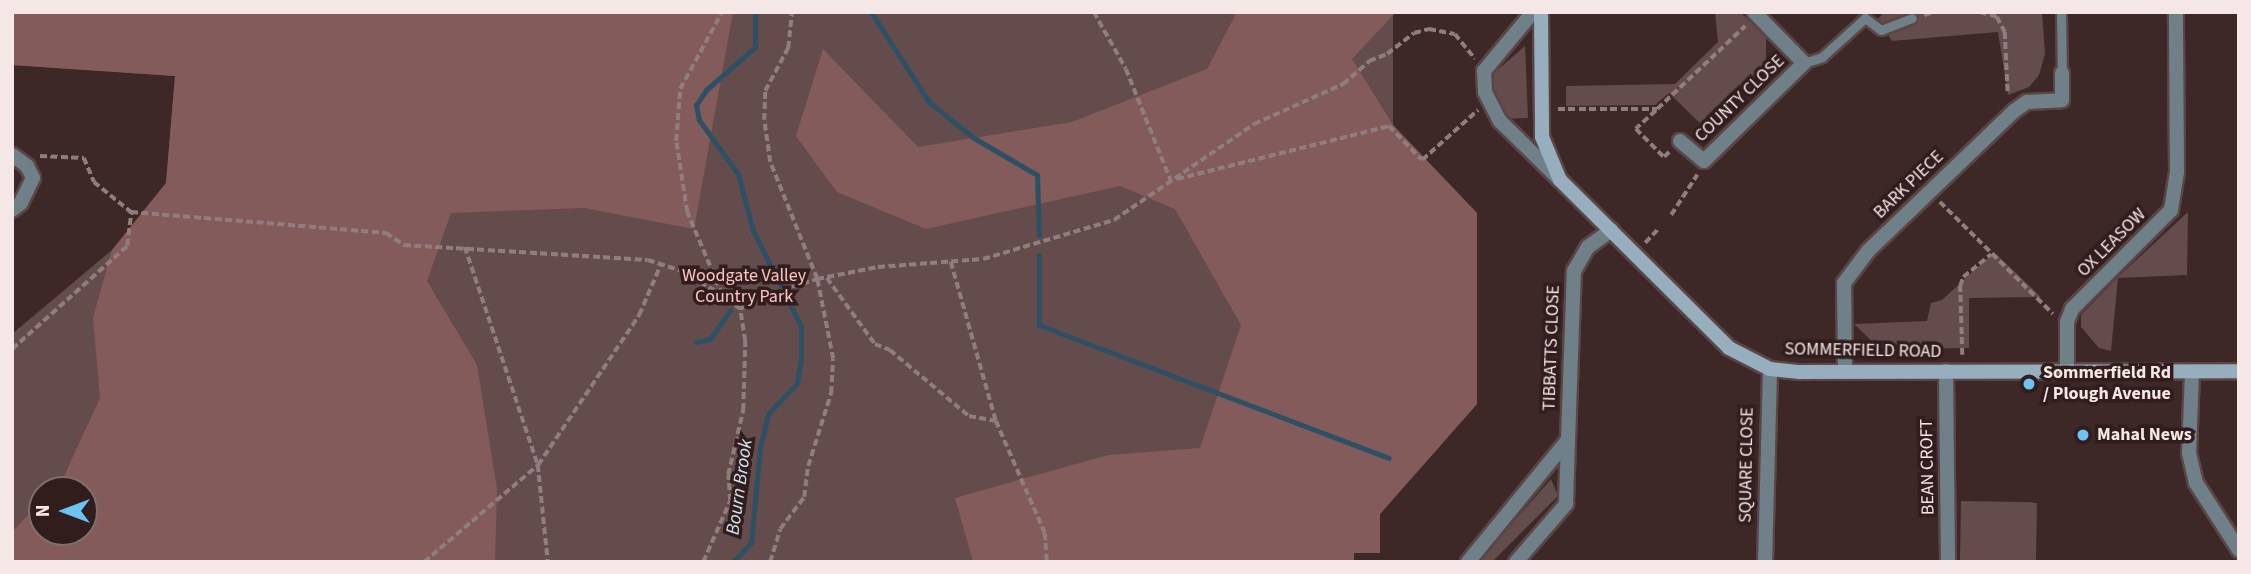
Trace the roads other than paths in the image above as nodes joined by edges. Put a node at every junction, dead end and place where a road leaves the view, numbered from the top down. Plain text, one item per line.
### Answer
1 (1533, 12) edge
2 (1541, 12) edge
3 (2061, 12) edge
4 (2176, 12) edge
5 (1755, 14) edge
6 (1912, 18) dead end
7 (1804, 63) junction
8 (2062, 73) joint
9 (1680, 141) road end
10 (15, 155) edge
11 (1560, 180) junction
12 (12, 210) edge
13 (1611, 230) junction
14 (1770, 369) junction
15 (1946, 371) junction
16 (2067, 371) junction
17 (2239, 371) edge
18 (1845, 372) junction
19 (2192, 372) junction
20 (1568, 440) junction
21 (2239, 550) edge
22 (1468, 562) edge
23 (1516, 562) edge
24 (1765, 562) edge
25 (1948, 562) edge

1 - 11 street, SOMMERFIELD ROAD
2 - 11 street, SOMMERFIELD ROAD
3 - 8 lane
4 - 16 street, OX LEASOW
5 - 7 street, COUNTY CLOSE
6 - 7 lane
7 - 9 street, COUNTY CLOSE
8 - 18 street, BARK PIECE
10 - 12 street
11 - 13 street, SOMMERFIELD ROAD
13 - 14 street, SOMMERFIELD ROAD
13 - 20 street, TIBBATTS CLOSE
14 - 18 street, SOMMERFIELD ROAD
14 - 24 street, SQUARE CLOSE
15 - 16 street, SOMMERFIELD ROAD
15 - 18 street, SOMMERFIELD ROAD
15 - 25 street, BEAN CROFT
16 - 19 street, SOMMERFIELD ROAD
17 - 19 street, SOMMERFIELD ROAD
19 - 21 street
20 - 22 street
20 - 23 street, TIBBATTS CLOSE

